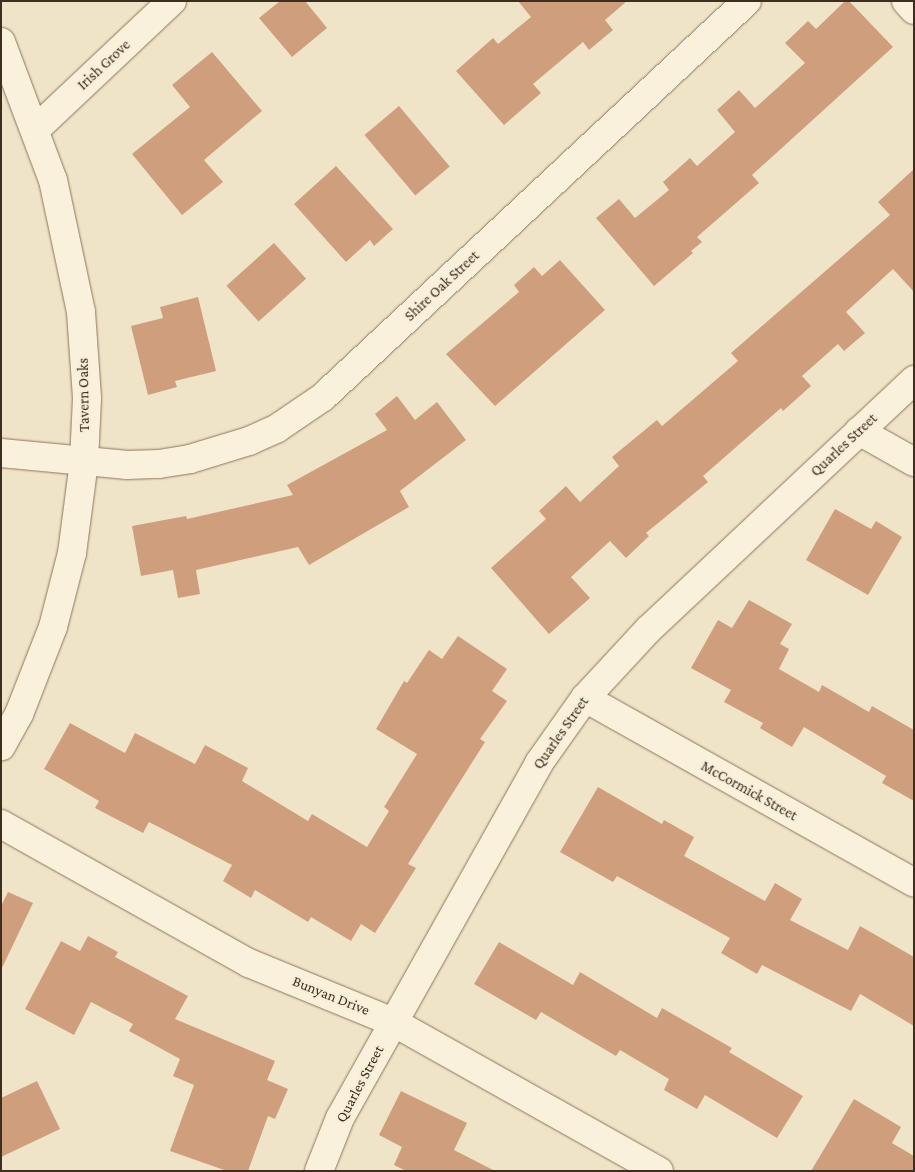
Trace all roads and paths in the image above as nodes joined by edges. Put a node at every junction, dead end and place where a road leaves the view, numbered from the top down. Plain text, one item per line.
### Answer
1 (172, 1) edge
2 (746, 1) edge
3 (906, 1) edge
4 (914, 10) edge
5 (1, 42) edge
6 (36, 129) junction
7 (914, 380) edge
8 (859, 431) junction
9 (1, 453) edge
10 (84, 462) junction
11 (914, 462) edge
12 (585, 698) junction
13 (1, 746) edge
14 (1, 824) edge
15 (914, 883) edge
16 (393, 1022) junction
17 (319, 1171) edge
18 (659, 1171) edge

1 - 6 street, Irish Grove
2 - 10 street, Shire Oak Street
3 - 4 street
5 - 6 street, Tavern Oaks
6 - 10 street, Tavern Oaks
7 - 8 street, Quarles Street
8 - 11 street
8 - 12 street, Quarles Street
9 - 10 street, Shire Oak Street
10 - 13 street, Tavern Oaks
12 - 15 street, McCormick Street
12 - 16 street, Quarles Street
14 - 16 street, Bunyan Drive
16 - 17 street, Quarles Street
16 - 18 street, Bunyan Drive

